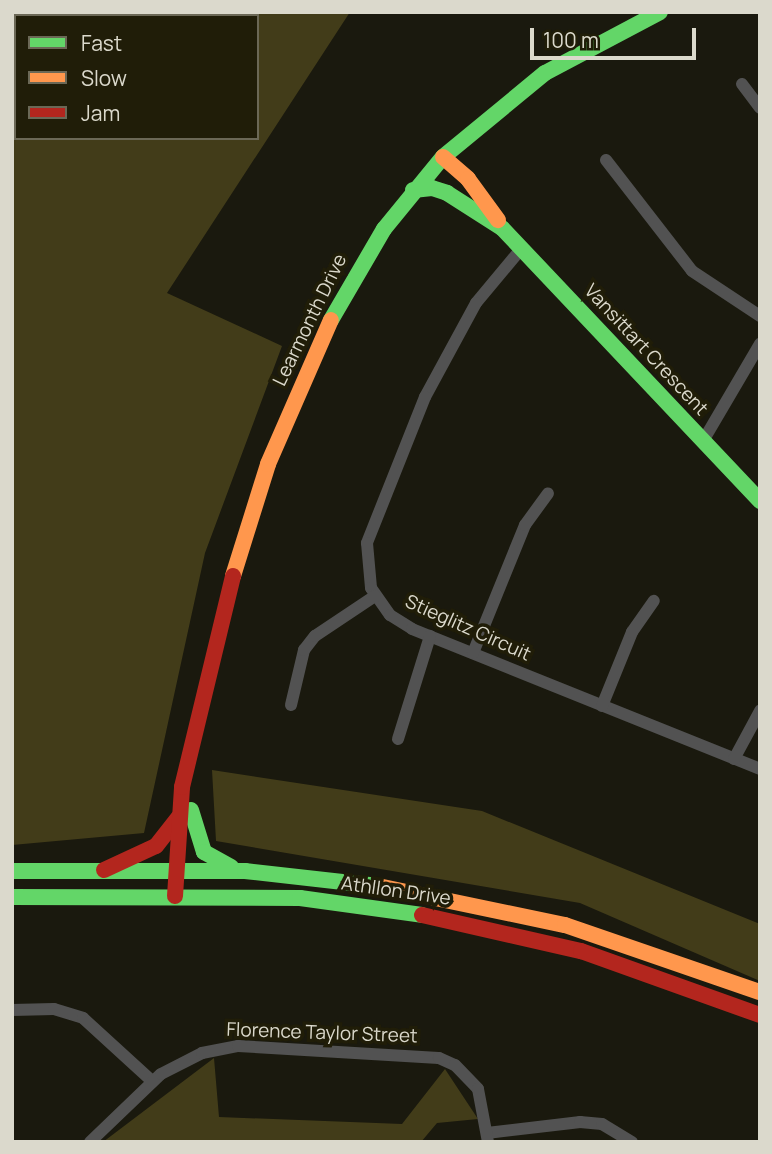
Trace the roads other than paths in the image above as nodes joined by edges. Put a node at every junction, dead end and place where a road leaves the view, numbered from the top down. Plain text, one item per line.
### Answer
1 (660, 12) edge
2 (742, 84) dead end
3 (760, 108) edge
4 (468, 136) junction
5 (443, 157) junction
6 (606, 160) dead end
7 (468, 180) junction
8 (413, 190) junction
9 (502, 228) junction
10 (521, 249) junction
11 (760, 316) edge
12 (760, 344) edge
13 (703, 441) junction
14 (548, 492) dead end
15 (760, 501) edge
16 (374, 596) junction
17 (654, 601) dead end
18 (430, 636) junction
19 (473, 653) junction
20 (291, 705) dead end
21 (602, 706) junction
22 (760, 711) edge
23 (398, 739) dead end
24 (734, 759) junction
25 (760, 769) edge
26 (185, 814) junction
27 (103, 870) junction
28 (12, 871) edge
29 (179, 871) junction
30 (245, 871) junction
31 (175, 896) junction
32 (12, 897) edge
33 (760, 992) edge
34 (12, 1010) edge
35 (760, 1015) edge
36 (152, 1081) junction
37 (487, 1137) edge
38 (89, 1142) edge
39 (632, 1142) edge

1 - 4 main road, Learmonth Drive
2 - 3 street
4 - 5 main road, Learmonth Drive
4 - 7 main road
5 - 7 main road, Vansittart Crescent
5 - 8 main road, Learmonth Drive
6 - 11 street
7 - 9 main road, Vansittart Crescent
8 - 9 main road, Vansittart Crescent
8 - 26 main road, Learmonth Drive
9 - 10 main road, Vansittart Crescent
10 - 13 main road, Vansittart Crescent
10 - 16 street
12 - 13 street
13 - 15 main road, Vansittart Crescent
14 - 19 street
16 - 18 street, Stieglitz Circuit
16 - 20 street
17 - 21 street
18 - 19 street, Stieglitz Circuit
18 - 23 street
19 - 21 street, Stieglitz Circuit
21 - 24 street, Stieglitz Circuit
22 - 24 street
24 - 25 street, Stieglitz Circuit
26 - 27 main road
26 - 29 main road, Learmonth Drive
26 - 30 main road
27 - 28 main road, Athllon Drive
27 - 29 main road, Athllon Drive
29 - 30 main road, Athllon Drive
29 - 31 main road, Learmonth Drive
30 - 33 main road, Athllon Drive
31 - 32 main road, Athllon Drive
31 - 35 main road, Athllon Drive
34 - 36 street
36 - 37 street, Florence Taylor Street
36 - 38 street, Florence Taylor Street
37 - 39 street

